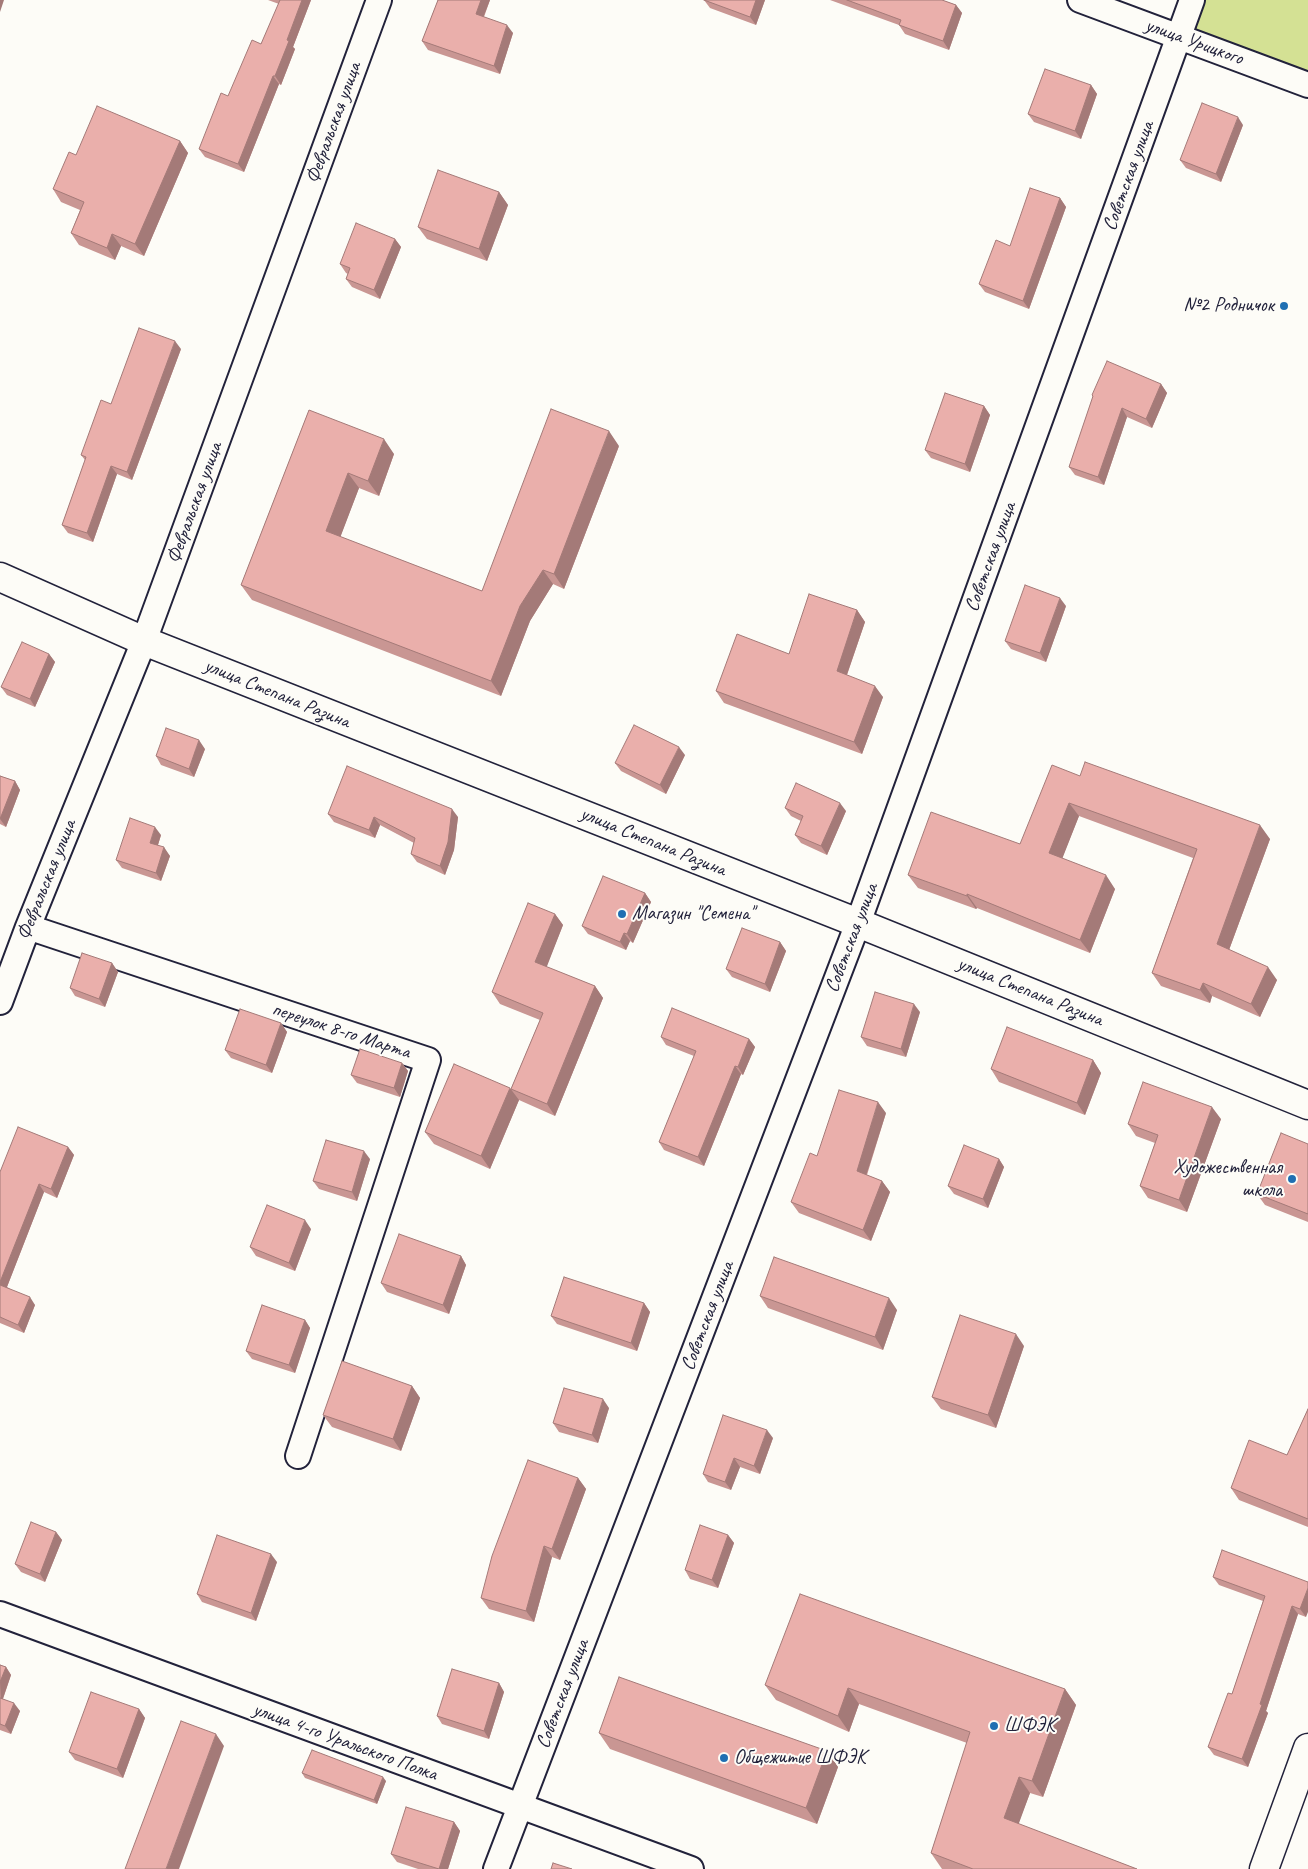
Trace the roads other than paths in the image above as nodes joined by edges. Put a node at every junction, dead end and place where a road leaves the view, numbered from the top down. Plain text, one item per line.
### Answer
1 (378, 0) edge
2 (1080, 0) edge
3 (1192, 0) edge
4 (1180, 37) junction
5 (1308, 85) edge
6 (0, 577) edge
7 (144, 641) junction
8 (858, 923) junction
9 (28, 927) junction
10 (0, 1002) edge
11 (1308, 1104) edge
12 (298, 1456) dead end
13 (0, 1614) edge
14 (1308, 1748) edge
15 (520, 1806) junction
16 (496, 1869) edge
17 (691, 1869) edge
18 (1264, 1869) edge

1 - 7 street, Февральская улица
2 - 4 street, улица Урицкого
3 - 4 street, Советская улица
4 - 5 street, улица Урицкого
4 - 8 street, Советская улица
6 - 7 main road, улица Степана Разина
7 - 8 main road, улица Степана Разина
7 - 9 street, Февральская улица
8 - 11 main road, улица Степана Разина
8 - 15 street, Советская улица
9 - 10 street, Февральская улица
9 - 12 street, переулок 8-го Марта
13 - 15 street, улица 4-го Уральского Полка
14 - 18 main road
15 - 16 street, Советская улица
15 - 17 street, улица 4-го Уральского Полка

